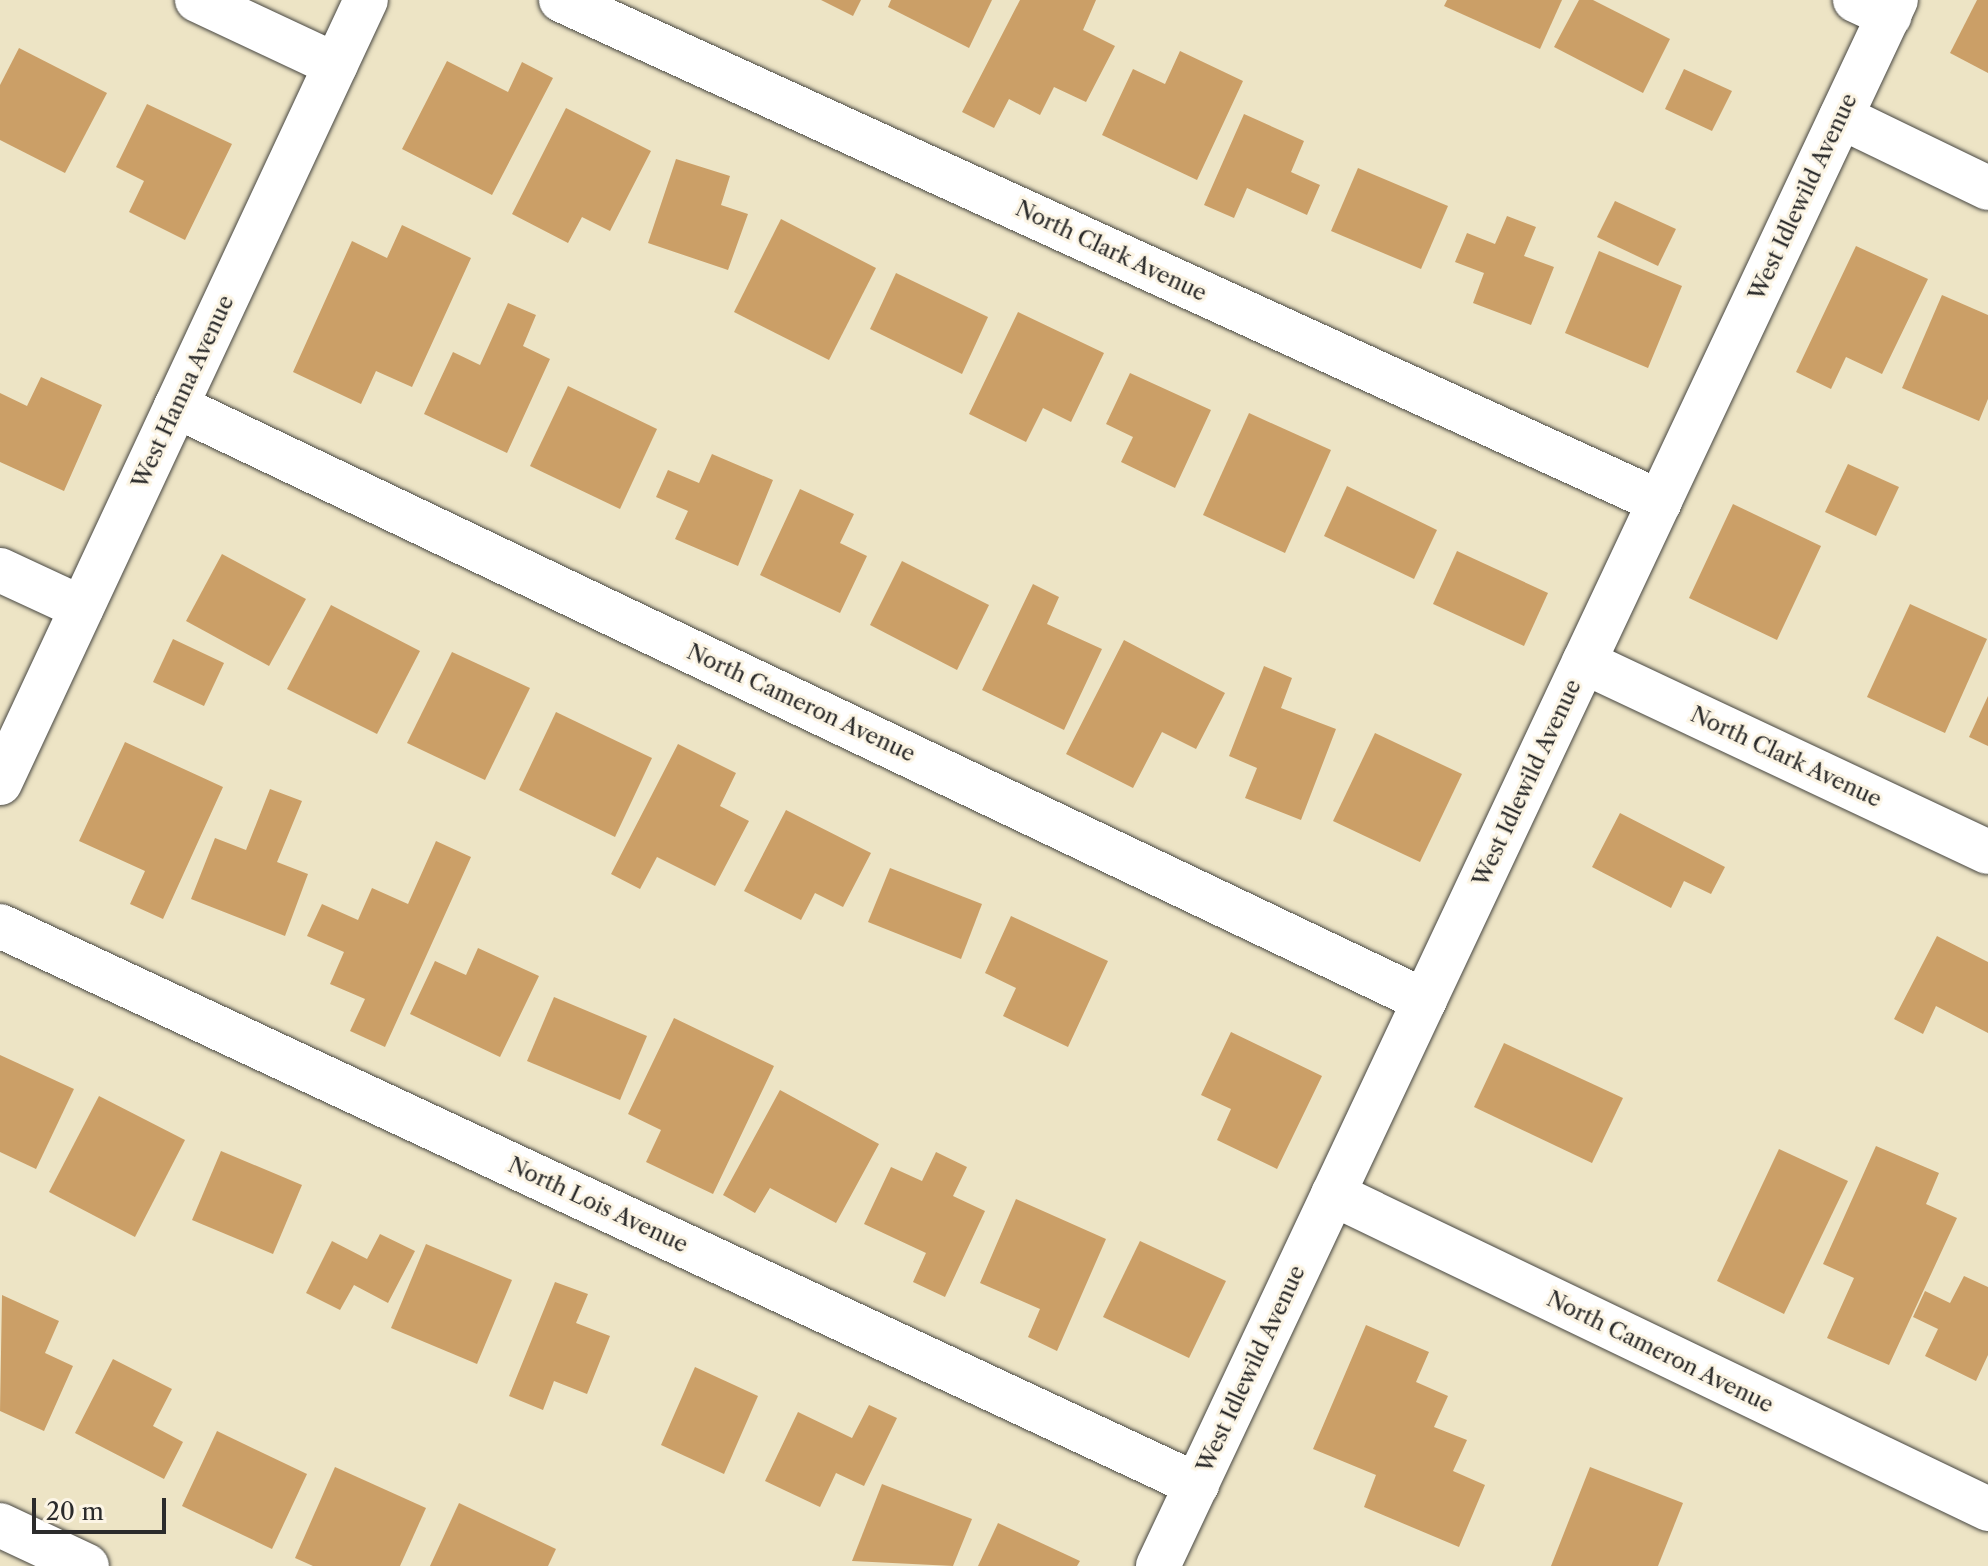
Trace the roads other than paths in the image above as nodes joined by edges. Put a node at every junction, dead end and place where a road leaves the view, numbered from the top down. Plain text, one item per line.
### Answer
1 (197, 0) edge
2 (366, 0) edge
3 (561, 0) edge
4 (1880, 5) edge
5 (336, 65) junction
6 (1841, 117) junction
7 (1988, 188) edge
8 (176, 406) junction
9 (1660, 502) junction
10 (0, 570) edge
11 (82, 608) junction
12 (1584, 662) junction
13 (0, 783) edge
14 (1988, 852) edge
15 (0, 926) edge
16 (1425, 1001) junction
17 (1333, 1194) junction
18 (1197, 1485) junction
19 (1988, 1509) edge
20 (0, 1525) edge
21 (87, 1566) edge
22 (1158, 1566) edge

1 - 5 street
2 - 5 street, West Hanna Avenue
3 - 9 street, North Clark Avenue
4 - 6 street, West Idlewild Avenue
5 - 8 street, West Hanna Avenue
6 - 7 street
6 - 9 street, West Idlewild Avenue
8 - 11 street, West Hanna Avenue
8 - 16 street, North Cameron Avenue
9 - 12 street, West Idlewild Avenue
10 - 11 street
11 - 13 street, West Hanna Avenue
12 - 14 street, North Clark Avenue
12 - 16 street, West Idlewild Avenue
15 - 18 street, North Lois Avenue
16 - 17 street, West Idlewild Avenue
17 - 18 street, West Idlewild Avenue
17 - 19 street, North Cameron Avenue
18 - 22 street, West Idlewild Avenue
20 - 21 street

